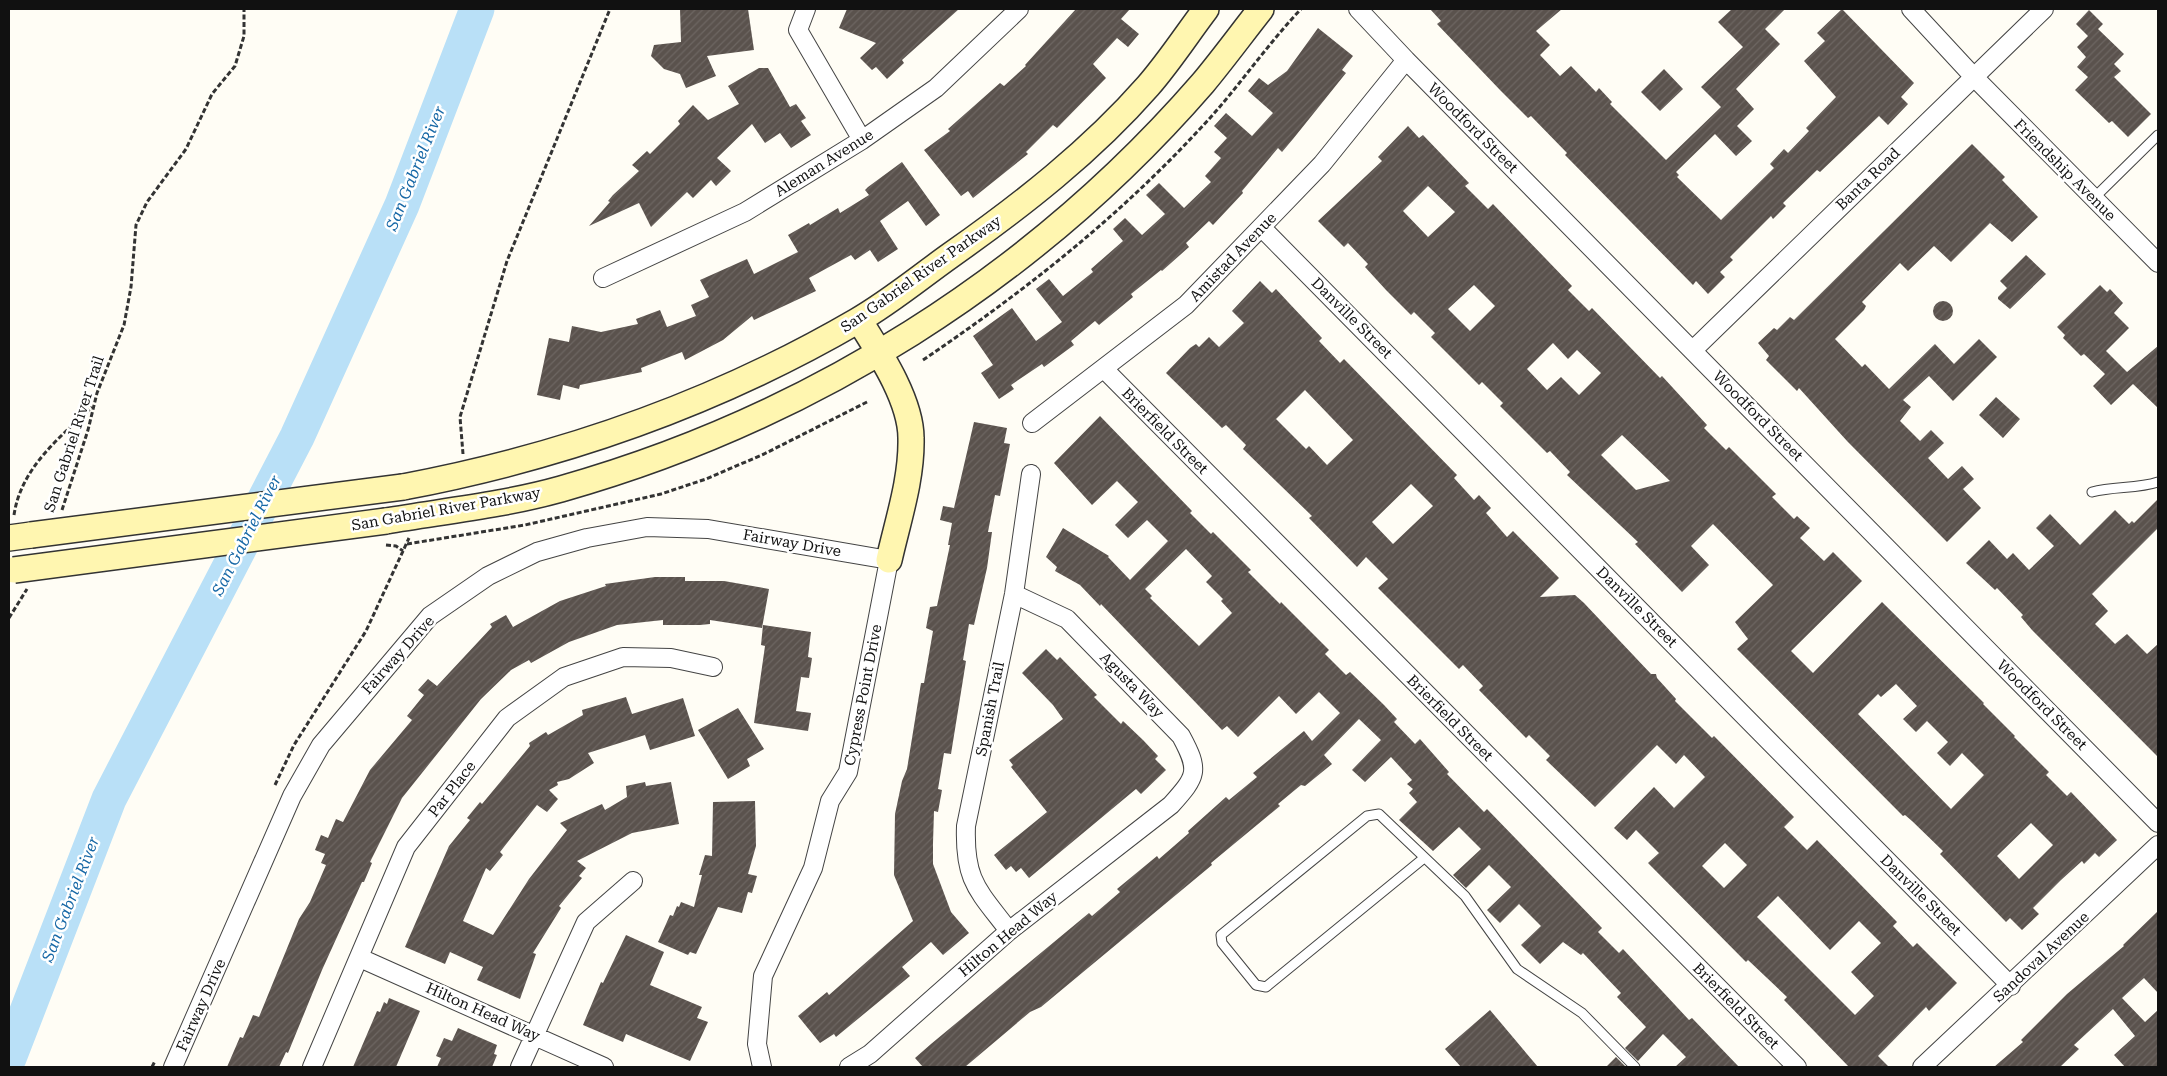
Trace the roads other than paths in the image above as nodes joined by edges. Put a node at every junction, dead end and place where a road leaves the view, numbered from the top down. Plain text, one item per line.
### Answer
1 (806, 9) edge
2 (1019, 9) edge
3 (1206, 9) edge
4 (1261, 9) edge
5 (1358, 9) edge
6 (1911, 9) edge
7 (2044, 9) edge
8 (1406, 60) junction
9 (1973, 76) junction
10 (2158, 135) edge
11 (862, 140) junction
12 (2094, 198) junction
13 (1262, 228) junction
14 (2158, 263) edge
15 (604, 278) dead end
16 (859, 320) junction
17 (1693, 350) junction
18 (880, 353) junction
19 (1104, 369) junction
20 (1032, 423) dead end
21 (1031, 474) dead end
22 (2158, 482) edge
23 (2092, 492) dead end
24 (17, 537) edge
25 (889, 560) junction
26 (18, 574) edge
27 (1014, 594) junction
28 (713, 667) dead end
29 (1171, 805) joint
30 (2158, 823) edge
31 (2158, 845) edge
32 (1424, 858) junction
33 (633, 881) dead end
34 (1009, 931) junction
35 (360, 958) junction
36 (2011, 986) junction
37 (534, 1035) junction
38 (173, 1067) edge
39 (312, 1067) edge
40 (520, 1067) edge
41 (604, 1067) edge
42 (762, 1067) edge
43 (849, 1067) edge
44 (1635, 1067) edge
45 (1797, 1067) edge
46 (1922, 1067) edge

1 - 11 street
2 - 11 street, Aleman Avenue
3 - 16 main road, San Gabriel River Parkway
4 - 18 main road, San Gabriel River Parkway
5 - 8 street, Woodford Street
6 - 9 street
7 - 9 street, Banta Road
8 - 13 street, Amistad Avenue
8 - 17 street, Woodford Street
9 - 12 street, Friendship Avenue
9 - 17 street, Banta Road
10 - 12 lane
11 - 15 street, Aleman Avenue
12 - 14 street, Friendship Avenue
13 - 19 street, Amistad Avenue
13 - 36 street, Danville Street
16 - 18 main road, Cypress Point Drive
16 - 24 main road, San Gabriel River Parkway, bridge
17 - 30 street, Woodford Street
18 - 25 main road, Cypress Point Drive
18 - 26 main road, San Gabriel River Parkway, bridge
19 - 20 street, Amistad Avenue
19 - 45 street, Brierfield Street
21 - 27 street, Spanish Trail
22 - 23 lane
25 - 38 street, Fairway Drive
25 - 42 street, Cypress Point Drive
27 - 29 street, Agusta Way
27 - 34 street, Spanish Trail
28 - 35 street, Par Place
29 - 34 street, Hilton Head Way
31 - 36 street, Sandoval Avenue
32 - 32 lane
32 - 44 lane
33 - 37 street
34 - 43 street, Hilton Head Way
35 - 37 street, Hilton Head Way
35 - 39 street, Par Place
36 - 46 street, Sandoval Avenue
37 - 40 street
37 - 41 street, Hilton Head Way

